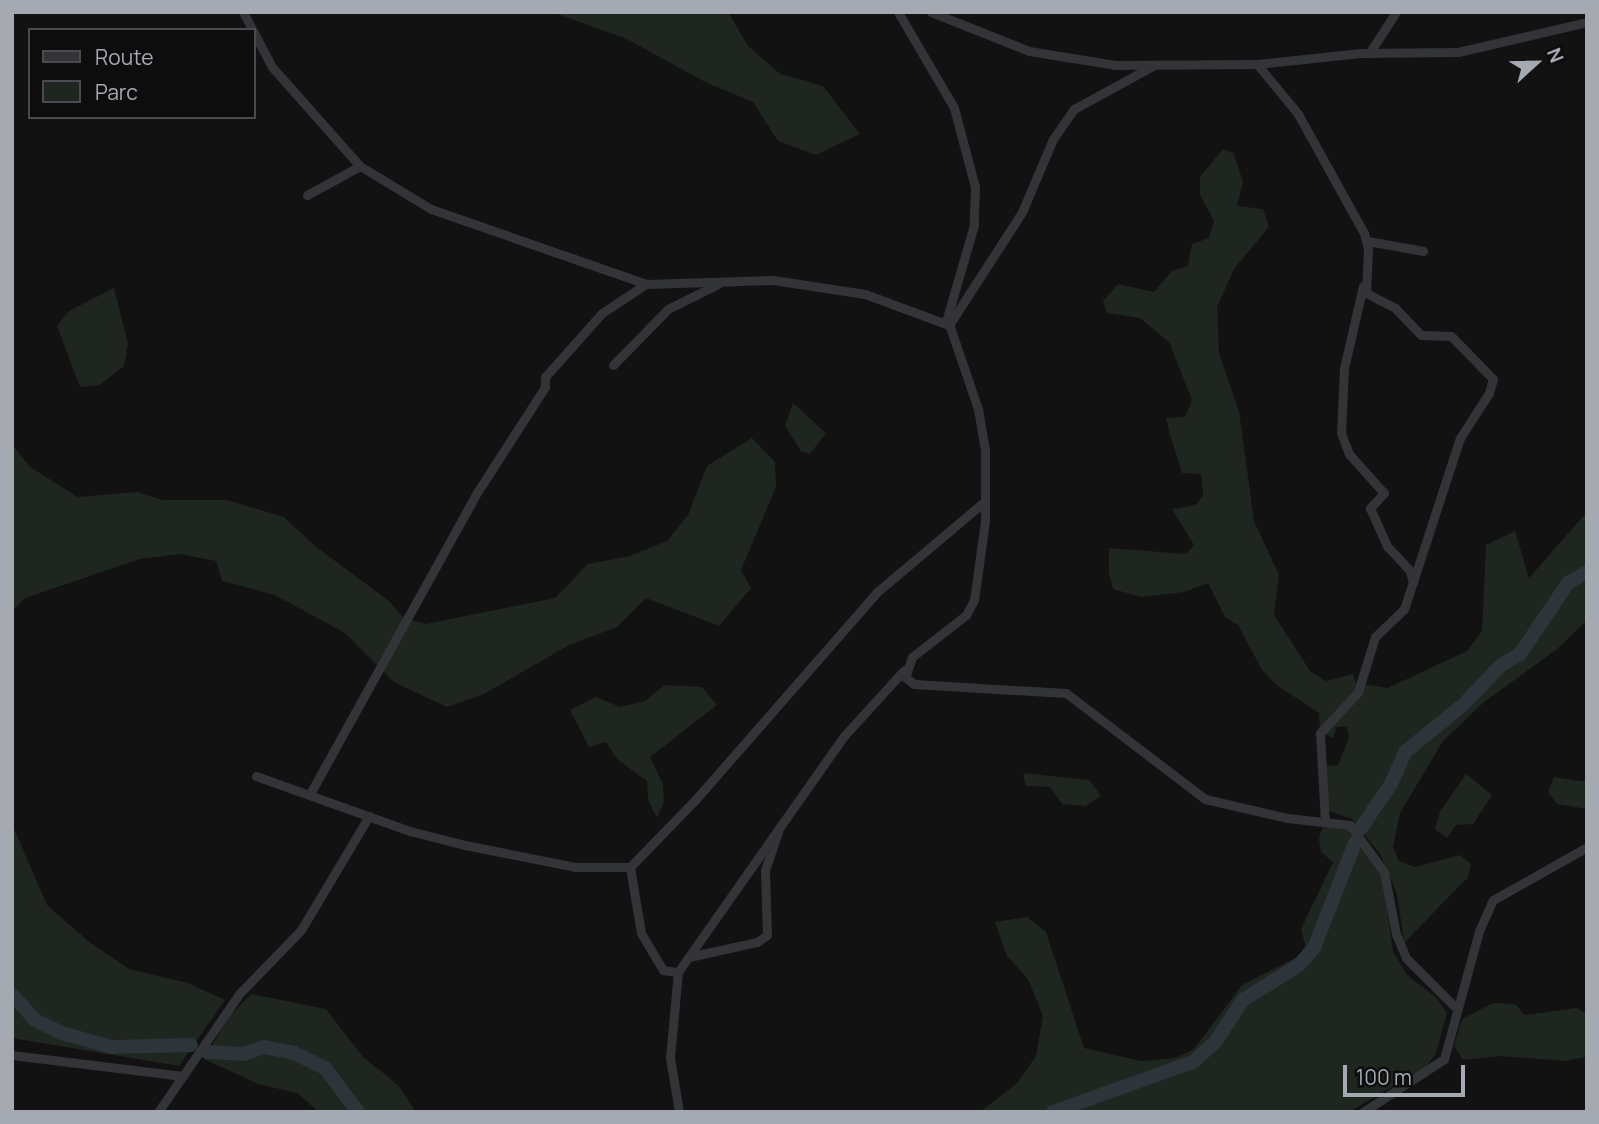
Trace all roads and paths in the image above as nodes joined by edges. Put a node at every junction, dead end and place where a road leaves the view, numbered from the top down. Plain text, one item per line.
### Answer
1 (243, 12) edge
2 (898, 12) edge
3 (931, 12) edge
4 (1396, 12) edge
5 (1587, 22) edge
6 (251, 28) edge
7 (256, 37) edge
8 (1370, 52) junction
9 (1257, 64) junction
10 (1153, 66) junction
11 (360, 166) junction
12 (307, 195) dead end
13 (1368, 241) junction
14 (1423, 251) dead end
15 (723, 282) junction
16 (646, 284) junction
17 (1363, 285) junction
18 (949, 325) junction
19 (613, 365) dead end
20 (985, 501) junction
21 (1413, 584) junction
22 (904, 670) junction
23 (257, 776) dead end
24 (311, 792) junction
25 (369, 816) junction
26 (1325, 821) junction
27 (781, 824) junction
28 (1587, 847) edge
29 (630, 867) junction
30 (690, 957) junction
31 (678, 972) junction
32 (1457, 1009) junction
33 (12, 1055) edge
34 (183, 1076) junction
35 (158, 1112) edge
36 (679, 1112) edge
37 (1363, 1112) edge

1 - 6 street
2 - 18 street
3 - 10 street
4 - 8 street
5 - 8 street
7 - 11 street
8 - 9 street
9 - 10 street
9 - 13 street
10 - 18 street
11 - 12 street
11 - 16 street
13 - 14 street
13 - 17 street
15 - 16 street
15 - 18 street
15 - 19 street
16 - 24 street
17 - 21 street
17 - 21 street
18 - 20 street
20 - 22 street
20 - 29 street
21 - 26 street
22 - 26 street
22 - 27 street
23 - 24 street
24 - 25 street
25 - 29 street
25 - 34 street
26 - 32 street
27 - 30 street
27 - 30 street
28 - 32 street
29 - 31 street
30 - 31 street
31 - 36 street
32 - 37 street
33 - 34 street
34 - 35 street

